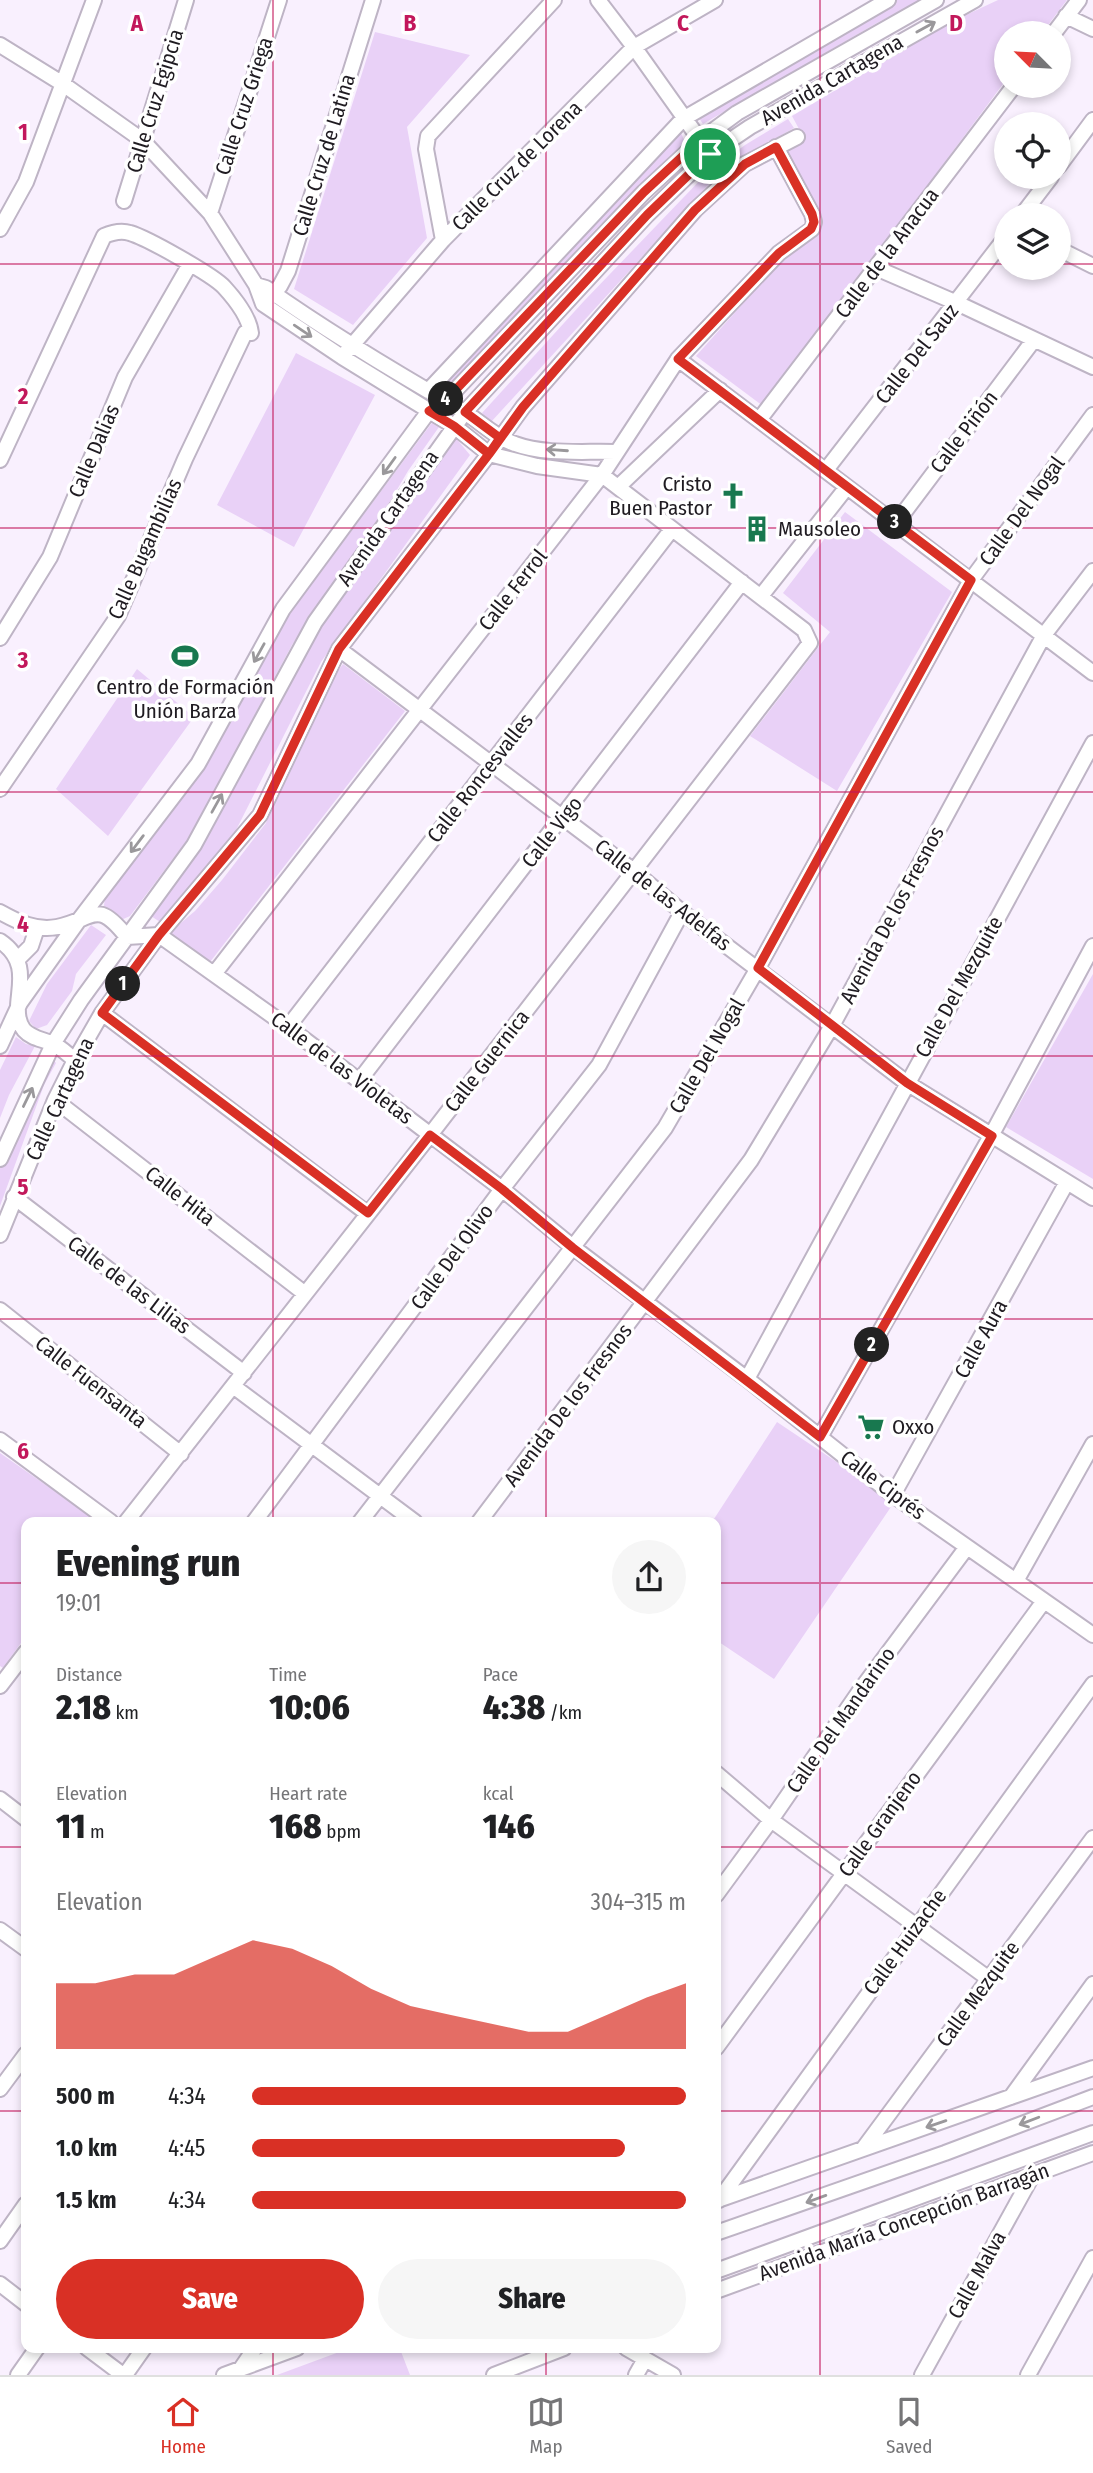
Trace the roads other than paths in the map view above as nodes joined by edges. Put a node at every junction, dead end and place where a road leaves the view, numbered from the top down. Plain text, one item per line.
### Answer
1 (94, 0) edge
2 (186, 0) edge
3 (279, 0) edge
4 (373, 0) edge
5 (554, 0) edge
6 (598, 0) edge
7 (715, 0) edge
8 (888, 0) edge
9 (936, 0) edge
10 (975, 0) edge
11 (1079, 0) edge
12 (1066, 16) junction
13 (1062, 21) edge
14 (1093, 29) edge
15 (0, 45) edge
16 (634, 47) junction
17 (63, 84) junction
18 (1005, 98) edge
19 (683, 119) junction
20 (1093, 120) edge
21 (797, 137) dead end
22 (142, 140) junction
23 (699, 141) junction
24 (776, 147) junction
25 (1071, 150) edge
26 (710, 154) junction
27 (1042, 189) edge
28 (124, 201) dead end
29 (1031, 203) edge
30 (210, 213) junction
31 (0, 229) edge
32 (443, 240) junction
33 (994, 253) edge
34 (1071, 254) edge
35 (190, 264) junction
36 (1092, 264) edge
37 (876, 268) junction
38 (256, 285) junction
39 (274, 293) junction
40 (957, 303) junction
41 (263, 304) junction
42 (1033, 341) junction
43 (354, 345) junction
44 (342, 357) junction
45 (678, 359) junction
46 (1093, 368) edge
47 (720, 390) junction
48 (428, 391) junction
49 (445, 401) junction
50 (429, 411) junction
51 (465, 412) junction
52 (1093, 415) edge
53 (759, 420) junction
54 (454, 426) junction
55 (500, 438) junction
56 (615, 452) junction
57 (489, 454) junction
58 (0, 460) edge
59 (826, 470) junction
60 (602, 475) junction
61 (618, 487) junction
62 (847, 487) junction
63 (895, 523) junction
64 (672, 528) junction
65 (1093, 570) edge
66 (971, 580) junction
67 (743, 582) junction
68 (761, 596) junction
69 (1044, 635) junction
70 (0, 638) edge
71 (339, 649) junction
72 (1093, 673) edge
73 (420, 709) junction
74 (1093, 743) edge
75 (492, 764) junction
76 (0, 789) edge
77 (562, 819) junction
78 (635, 872) junction
79 (0, 912) edge
80 (682, 912) junction
81 (79, 920) junction
82 (37, 928) junction
83 (159, 935) junction
84 (127, 937) junction
85 (0, 940) edge
86 (1093, 946) edge
87 (17, 960) junction
88 (758, 968) junction
89 (214, 974) junction
90 (20, 1003) junction
91 (102, 1013) junction
92 (832, 1024) junction
93 (288, 1027) junction
94 (53, 1044) junction
95 (0, 1046) edge
96 (75, 1059) junction
97 (359, 1081) junction
98 (907, 1083) junction
99 (55, 1100) junction
100 (430, 1135) junction
101 (992, 1136) junction
102 (0, 1159) edge
103 (1067, 1182) junction
104 (502, 1189) junction
105 (14, 1198) junction
106 (1093, 1198) edge
107 (368, 1213) junction
108 (0, 1236) edge
109 (573, 1248) junction
110 (304, 1293) junction
111 (646, 1303) junction
112 (0, 1310) edge
113 (244, 1373) junction
114 (747, 1379) junction
115 (233, 1386) junction
116 (820, 1437) junction
117 (0, 1440) edge
118 (1093, 1444) edge
119 (313, 1445) junction
120 (181, 1454) junction
121 (893, 1495) junction
122 (379, 1496) junction
123 (104, 1517) edge
124 (130, 1517) edge
125 (258, 1517) edge
126 (364, 1517) edge
127 (408, 1517) edge
128 (483, 1517) edge
129 (967, 1546) junction
130 (1016, 1581) junction
131 (1044, 1601) junction
132 (1092, 1631) edge
133 (21, 1658) edge
134 (2, 1679) edge
135 (1093, 1684) edge
136 (721, 1777) edge
137 (0, 1799) edge
138 (21, 1815) edge
139 (771, 1820) junction
140 (1093, 1838) edge
141 (843, 1874) junction
142 (721, 1888) edge
143 (917, 1926) junction
144 (1, 1934) edge
145 (21, 1946) edge
146 (989, 1979) junction
147 (1093, 1984) edge
148 (721, 2041) edge
149 (21, 2061) edge
150 (1093, 2068) edge
151 (0, 2089) edge
152 (1093, 2097) edge
153 (1010, 2098) junction
154 (1093, 2133) edge
155 (863, 2149) junction
156 (1093, 2153) edge
157 (1032, 2176) junction
158 (721, 2195) edge
159 (721, 2199) edge
160 (21, 2211) edge
161 (721, 2231) edge
162 (0, 2241) edge
163 (1093, 2258) edge
164 (721, 2269) edge
165 (0, 2284) edge
166 (721, 2289) edge
167 (21, 2300) edge
168 (33, 2353) edge
169 (94, 2353) edge
170 (140, 2353) edge
171 (252, 2353) edge
172 (284, 2353) edge
173 (553, 2353) edge
174 (635, 2353) edge
175 (542, 2358) junction
176 (645, 2359) junction
177 (240, 2370) junction
178 (18, 2375) edge
179 (124, 2375) edge
180 (224, 2375) edge
181 (494, 2375) edge
182 (533, 2375) edge
183 (636, 2375) edge
184 (673, 2375) edge
185 (922, 2375) edge
186 (1028, 2375) edge

1 - 17 street
2 - 22 street, Calle Cruz Egipcia
3 - 30 street, Calle Cruz Griega
4 - 39 street, Calle Cruz de Latina
5 - 32 street
6 - 16 street
7 - 16 street, Calle Cruz de Lorena
8 - 19 street
9 - 23 street, Avenida Cartagena
26 -> 10 street, Avenida Cartagena
11 - 12 street
12 - 13 street
12 - 14 street
15 - 17 street
16 - 19 street
16 - 32 street, Calle Cruz de Lorena
17 - 22 street
17 - 31 street
18 - 37 street, Calle de la Anacua
19 - 23 street
19 - 48 street
20 - 25 street
21 - 24 street, Calle Cartagena
22 - 28 street, Calle Cruz Egipcia
22 - 30 street
23 - 26 street
23 - 49 street, Avenida Cartagena
24 - 45 street, Calle Ferrol
24 - 55 street, Calle Cartagena
26 - 51 street, Avenida Cartagena
27 - 29 street
30 - 38 street
32 - 43 street, Calle Cruz de Lorena
33 - 40 street, Calle Del Sauz
34 - 36 street
35 - 58 street
35 - 70 street, Calle Dalias
35 - 76 street, Calle Bugambilias
37 - 40 street
37 - 53 street, Calle de la Anacua
38 - 39 street
38 - 41 street
39 - 41 street, Calle Cruz de Latina
39 - 43 street
40 - 42 street
40 - 59 street, Calle Del Sauz
41 -> 44 street
42 - 46 street
42 - 63 street, Calle Piñón
43 - 44 street, Calle Cruz de Lorena
43 - 48 street
44 - 50 street
45 - 47 street
45 - 56 street, Calle Ferrol
47 - 53 street
47 - 61 street
48 - 49 street
48 - 50 street
49 - 50 street, Avenida Cartagena
49 - 51 street
50 - 54 street
50 -> 81 street, Avenida Cartagena
51 - 54 street, Avenida Cartagena
51 - 55 street
52 - 66 street, Calle Del Nogal
53 - 59 street
54 - 57 street
84 -> 54 street, Avenida Cartagena
56 -> 55 street
55 - 57 street, Calle Cartagena
56 - 60 street, Calle Ferrol
57 - 60 street
57 - 71 street, Calle Cartagena
59 - 62 street
60 - 61 street
60 - 73 street, Calle Ferrol
61 - 64 street
62 - 63 street
62 - 68 street
63 - 66 street
64 - 67 street
64 - 75 street, Calle Roncesvalles
65 - 69 street, Avenida De los Fresnos
66 - 69 street
66 - 88 street, Calle Del Nogal
67 - 68 street
67 - 77 street, Calle Vigo
68 - 78 street, Calle Guernica
69 - 72 street
69 - 92 street, Avenida De los Fresnos
71 - 73 street, Calle de las Adelfas
71 - 83 street, Calle Cartagena
73 - 75 street, Calle de las Adelfas
73 - 89 street, Calle Ferrol
74 - 98 street, Calle Del Mezquite
75 - 77 street, Calle de las Adelfas
75 - 93 street, Calle Roncesvalles
77 - 78 street, Calle de las Adelfas
77 - 97 street, Calle Vigo
78 - 80 street, Calle de las Adelfas
78 - 100 street, Calle Guernica
79 - 82 street
80 - 88 street, Calle de las Adelfas
80 - 104 street, Calle Del Olivo
81 - 82 street
81 - 84 street
81 - 90 street, Avenida Cartagena
82 - 87 street
83 - 84 street
83 - 89 street, Calle de las Violetas
83 - 91 street, Calle Cartagena
84 - 94 street, Avenida Cartagena
85 - 87 street
86 - 101 street
87 - 90 street
88 - 92 street, Calle de las Adelfas
88 - 109 street, Calle Del Nogal
89 - 93 street, Calle de las Violetas
90 - 94 street
90 - 95 street, Avenida Cartagena
91 - 96 street, Calle Cartagena
91 - 107 street
92 - 98 street, Calle de las Adelfas
92 - 111 street, Avenida De los Fresnos
93 - 97 street, Calle de las Violetas
94 - 96 street
102 -> 94 street, Avenida Cartagena
96 - 99 street, Calle Cartagena
97 - 100 street, Calle de las Violetas
98 - 101 street, Calle de las Adelfas
98 - 114 street, Calle Del Mezquite
99 - 105 street, Calle Cartagena
99 - 110 street, Calle Hita
100 - 104 street, Calle de las Violetas
100 - 107 street, Calle Guernica
101 - 103 street, Calle de las Adelfas
101 - 116 street
103 - 106 street, Calle de las Adelfas
103 - 121 street, Calle Aura
104 - 109 street, Calle de las Violetas
104 - 119 street, Calle Del Olivo
105 - 108 street, Calle Cartagena
105 - 113 street, Calle de las Lilias
107 - 110 street, Calle Guernica
109 - 111 street, Calle de las Violetas
109 - 122 street, Calle Del Nogal
110 - 113 street, Calle Guernica
111 - 114 street, Calle Ciprés
111 - 128 street, Avenida De los Fresnos
112 - 120 street, Calle Fuensanta
113 - 115 street, Calle Guernica
114 - 116 street, Calle Ciprés
115 - 119 street
115 - 120 street, Calle Guernica
116 - 121 street, Calle Ciprés
117 - 123 street
118 - 130 street
119 - 122 street
119 - 125 street, Calle Del Olivo
120 - 124 street, Calle Guernica
121 - 129 street, Calle Ciprés
122 - 126 street, Calle Del Nogal
122 - 127 street
129 - 130 street, Calle Ciprés
129 - 139 street, Calle Del Mandarino
130 - 131 street, Calle Ciprés
131 - 132 street, Calle Ciprés
131 - 141 street, Calle Granjeno
133 - 134 street
135 - 143 street, Calle Huizache
136 - 139 street
137 - 138 street
139 - 141 street
139 - 142 street, Calle Del Mandarino
140 - 146 street, Calle Mezquite
141 - 143 street
141 - 148 street, Calle Granjeno
143 - 146 street
143 - 158 street, Calle Huizache
144 - 145 street
146 - 155 street, Calle Mezquite
147 - 153 street
149 - 151 street
150 - 153 street
152 -> 161 street
153 -> 155 street
154 - 164 street, Avenida María Concepción Barragán
155 - 159 street
156 - 157 street, Avenida María Concepción Barragán
157 - 166 street, Avenida María Concepción Barragán
157 - 185 street, Calle Malva
160 - 162 street
163 - 186 street
165 - 167 street
168 - 178 street
169 - 179 street
170 - 179 street
171 - 177 street
172 - 177 street
173 - 175 street
174 - 176 street
175 - 181 street
175 - 182 street
176 - 183 street
176 - 184 street
177 - 180 street

